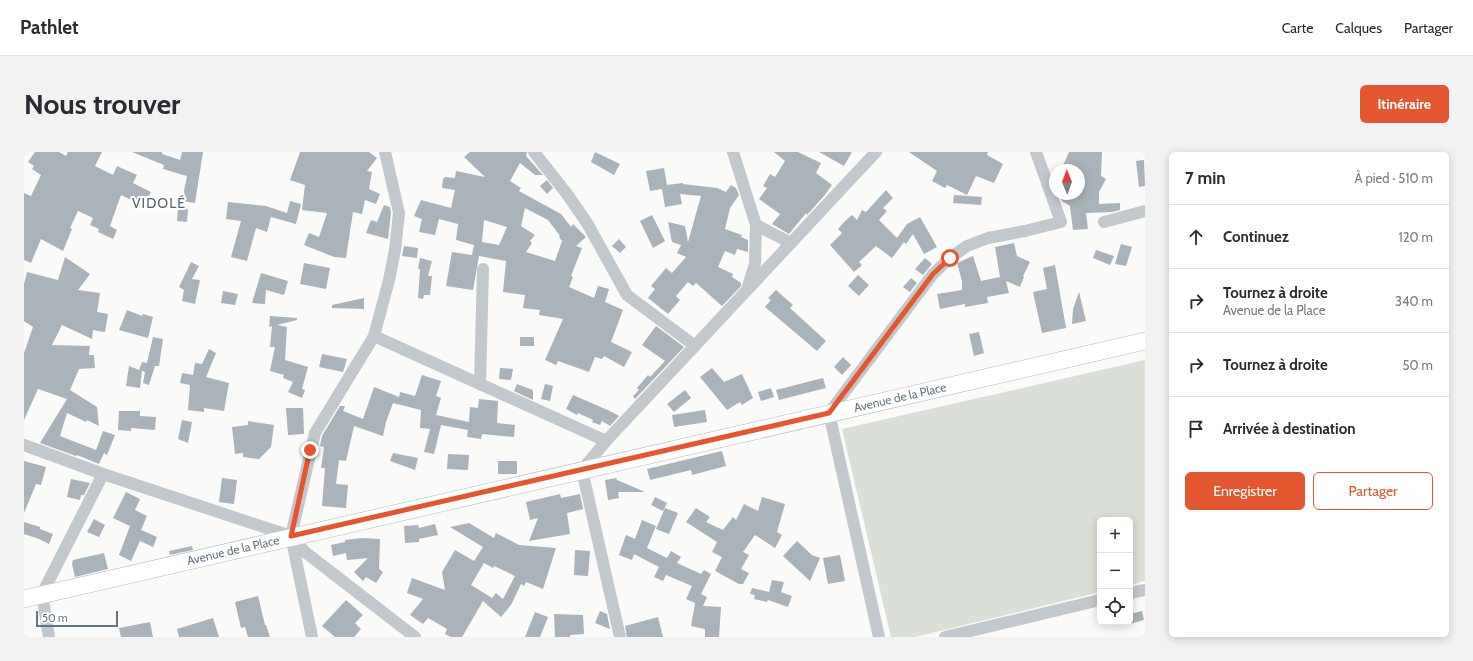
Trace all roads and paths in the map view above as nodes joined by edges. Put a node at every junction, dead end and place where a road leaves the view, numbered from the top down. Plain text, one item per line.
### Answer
1 (385, 152) edge
2 (534, 152) edge
3 (733, 152) edge
4 (876, 152) edge
5 (1036, 152) edge
6 (1145, 211) edge
7 (1104, 222) dead end
8 (756, 225) junction
9 (791, 243) junction
10 (483, 269) dead end
11 (747, 290) junction
12 (374, 336) junction
13 (1145, 341) edge
14 (696, 346) junction
15 (480, 384) junction
16 (829, 413) junction
17 (606, 440) junction
18 (24, 445) edge
19 (582, 470) junction
20 (103, 474) junction
21 (291, 536) junction
22 (1145, 590) edge
23 (1133, 592) edge
24 (42, 594) junction
25 (24, 599) edge
26 (1097, 601) edge
27 (49, 637) edge
28 (312, 637) edge
29 (415, 637) edge
30 (620, 637) edge
31 (879, 637) edge
32 (945, 637) edge

1 - 12 street
2 - 14 street
3 - 8 street
4 - 9 street
5 - 16 street
6 - 7 street
8 - 9 street
8 - 11 street
9 - 11 street
10 - 15 street
11 - 14 street
12 - 15 street
12 - 21 street
13 - 16 street, Avenue de la Place
14 - 17 street
15 - 17 street
16 - 19 street, Avenue de la Place
16 - 31 street
17 - 19 street
18 - 20 street
19 - 21 street, Avenue de la Place
19 - 30 street
20 - 21 street
20 - 24 street
21 - 24 street, Avenue de la Place
21 - 28 street
21 - 29 street
22 - 23 street
24 - 25 street, Avenue de la Place
24 - 27 street
26 - 32 street

